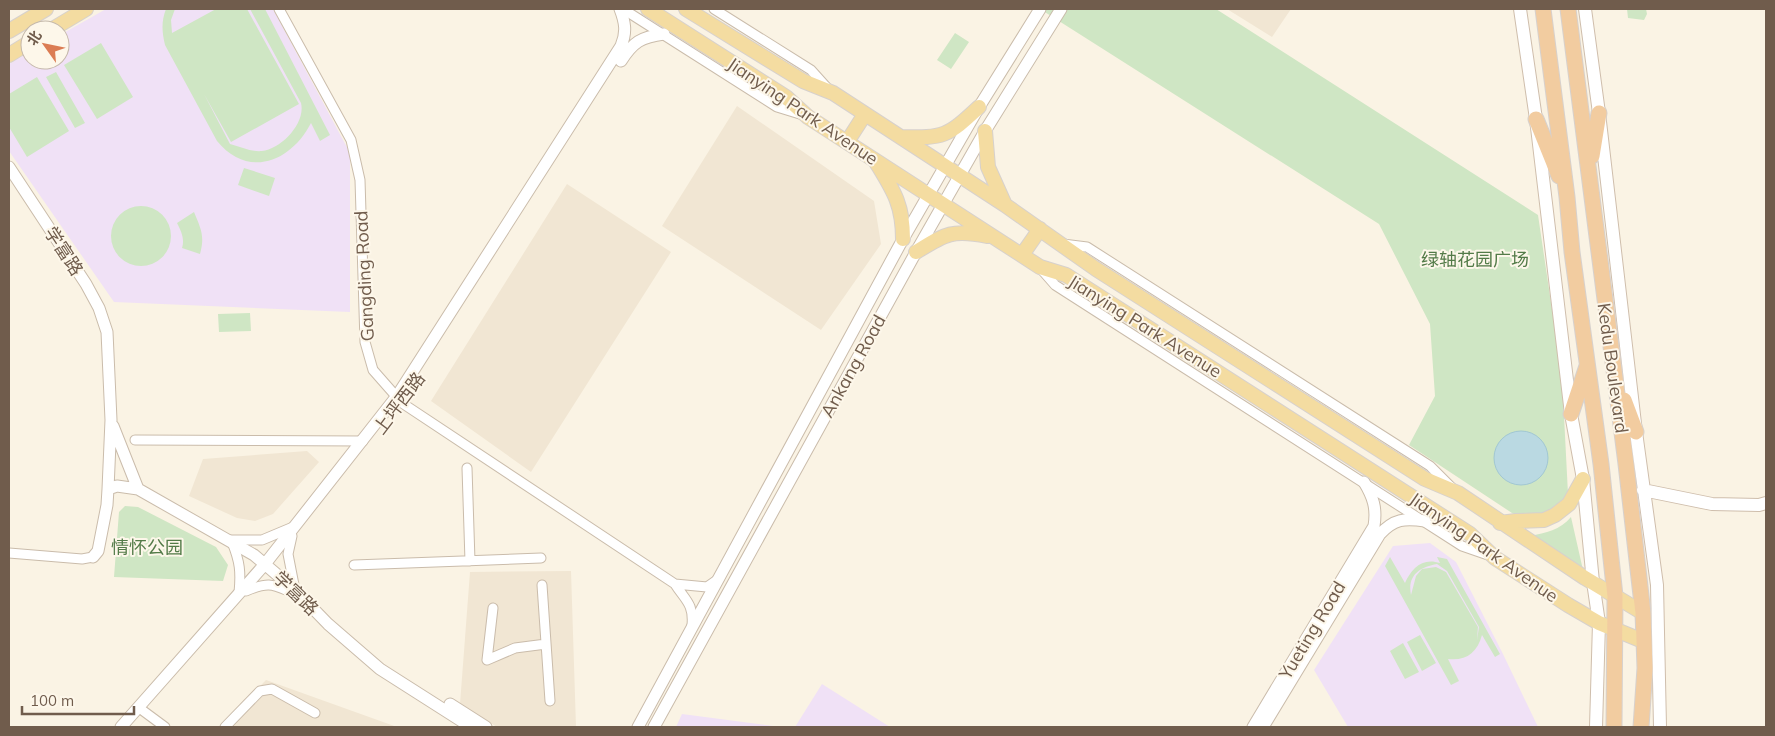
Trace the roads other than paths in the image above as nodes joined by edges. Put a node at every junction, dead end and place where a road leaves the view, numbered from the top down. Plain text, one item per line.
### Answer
1 (46, 9) edge
2 (86, 9) edge
3 (280, 9) edge
4 (621, 9) edge
5 (648, 9) edge
6 (686, 9) edge
7 (714, 9) edge
8 (1040, 9) edge
9 (1061, 9) edge
10 (1520, 9) edge
11 (1543, 9) edge
12 (1568, 9) edge
13 (1585, 9) edge
14 (68, 20) edge
15 (9, 31) edge
16 (664, 34) junction
17 (625, 47) junction
18 (20, 48) edge
19 (9, 55) edge
20 (833, 93) junction
21 (979, 107) junction
22 (1599, 113) junction
23 (865, 114) junction
24 (808, 117) junction
25 (1536, 119) junction
26 (985, 131) junction
27 (901, 137) junction
28 (847, 142) junction
29 (874, 159) junction
30 (945, 166) junction
31 (9, 167) edge
32 (1589, 172) junction
33 (960, 176) junction
34 (929, 194) junction
35 (1567, 197) junction
36 (944, 204) junction
37 (1004, 205) junction
38 (1040, 229) junction
39 (994, 237) junction
40 (903, 239) junction
41 (1061, 243) junction
42 (916, 252) junction
43 (1572, 252) junction
44 (1598, 254) junction
45 (1022, 255) junction
46 (1040, 267) junction
47 (1576, 278) junction
48 (1602, 282) junction
49 (1588, 363) junction
50 (1615, 374) junction
51 (399, 399) junction
52 (1571, 414) junction
53 (111, 420) junction
54 (1636, 432) junction
55 (1354, 434) junction
56 (135, 440) dead end
57 (363, 441) junction
58 (1341, 452) junction
59 (467, 468) dead end
60 (1583, 479) junction
61 (1364, 482) junction
62 (108, 489) junction
63 (138, 489) junction
64 (1643, 490) junction
65 (1458, 494) junction
66 (1766, 503) edge
67 (1425, 521) junction
68 (1500, 523) junction
69 (293, 532) junction
70 (1375, 534) junction
71 (230, 541) junction
72 (9, 553) edge
73 (93, 557) joint
74 (541, 558) dead end
75 (1495, 558) junction
76 (470, 561) junction
77 (268, 563) junction
78 (354, 565) dead end
79 (719, 578) junction
80 (1593, 582) junction
81 (675, 584) junction
82 (542, 585) dead end
83 (243, 592) junction
84 (297, 593) junction
85 (1615, 596) junction
86 (493, 608) dead end
87 (1643, 612) junction
88 (1599, 623) junction
89 (692, 629) junction
90 (1616, 631) junction
91 (1643, 641) junction
92 (546, 644) junction
93 (550, 701) dead end
94 (142, 710) junction
95 (315, 712) dead end
96 (121, 727) edge
97 (126, 727) edge
98 (165, 727) edge
99 (225, 727) edge
100 (471, 727) edge
101 (486, 727) edge
102 (638, 727) edge
103 (654, 727) edge
104 (1253, 727) edge
105 (1263, 727) edge
106 (1596, 727) edge
107 (1614, 727) edge
108 (1641, 727) edge
109 (1660, 727) edge

1 - 15 main road
2 - 14 main road
3 - 51 street, Gangding Road
4 - 16 street
4 - 17 street
5 - 24 main road, Jianying Park Avenue
6 - 20 main road, Jianying Park Avenue
7 - 20 street
8 - 21 street, Ankang Road
9 - 26 street, Ankang Road
10 - 25 main road
11 - 35 highway, Kedu Boulevard
12 - 32 highway, Kedu Boulevard
13 - 22 main road
16 - 17 street
16 - 24 street
17 - 51 street, 上坪西路
18 - 19 main road
20 - 23 main road, Jianying Park Avenue
21 - 27 main road
21 - 30 street, Ankang Road
22 - 32 highway
22 - 54 main road
23 - 27 main road, Jianying Park Avenue
23 - 28 main road
24 - 28 main road, Jianying Park Avenue
25 - 35 highway
25 - 52 main road
26 - 33 street, Ankang Road
26 - 37 main road
27 - 30 main road, Jianying Park Avenue
28 - 29 main road, Jianying Park Avenue
29 - 34 main road, Jianying Park Avenue
29 - 40 main road
30 - 33 main road, Jianying Park Avenue
30 - 34 street, Ankang Road
31 - 53 street, 学富路
32 - 44 highway, Kedu Boulevard
33 - 36 street, Ankang Road
33 - 37 main road, Jianying Park Avenue
34 - 36 main road, Jianying Park Avenue
34 - 40 street, Ankang Road
35 - 43 highway, Kedu Boulevard
36 - 39 main road, Jianying Park Avenue
36 - 42 street, Ankang Road
37 - 38 main road, Jianying Park Avenue
38 - 41 main road, Jianying Park Avenue
38 - 45 main road
39 - 42 main road
39 - 45 main road, Jianying Park Avenue
40 - 79 street, Ankang Road
41 - 55 main road, Jianying Park Avenue
41 - 65 street
42 - 103 street, Ankang Road
43 - 44 highway
43 - 47 highway, Kedu Boulevard
44 - 48 highway, Kedu Boulevard
45 - 46 main road, Jianying Park Avenue
46 - 58 main road, Jianying Park Avenue
46 - 61 street
47 - 48 highway
47 - 49 highway, Kedu Boulevard
48 - 50 highway, Kedu Boulevard
49 - 52 highway
49 - 85 highway, Kedu Boulevard
50 - 54 highway
50 - 87 highway, Kedu Boulevard
51 - 57 street, 上坪西路
51 - 69 street, 上坪西路
51 - 81 street, Gangding Road
52 - 60 main road
53 - 62 street, 学富路
53 - 63 street
54 - 64 main road
55 - 58 main road
55 - 65 main road, Jianying Park Avenue
56 - 57 street
57 - 69 street, 上坪西路
58 - 75 main road, Jianying Park Avenue
59 - 76 street
60 - 68 main road
60 - 80 main road
61 - 67 street
61 - 70 street
62 - 63 street, 学富路
62 - 73 street, 学富路
63 - 71 street, 学富路
64 - 66 main road
64 - 109 main road
65 - 68 main road, Jianying Park Avenue
67 - 70 street
67 - 75 street
68 - 80 main road, Jianying Park Avenue
69 - 71 street
69 - 77 street, 上坪西路
69 - 84 street
70 - 104 street, Yueting Road
70 - 105 street, Yueting Road
71 - 77 street, 学富路
71 - 83 street
72 - 73 street
74 - 76 street
75 - 88 main road, Jianying Park Avenue
76 - 78 street
77 - 83 street, 上坪西路
77 - 84 street, 学富路
77 - 101 street, 学富路
79 - 81 street
79 - 89 street, Ankang Road
80 - 85 main road, Jianying Park Avenue
80 - 88 main road
81 - 89 street
82 - 92 street
83 - 84 street
83 - 94 street, 上坪西路
83 - 96 street, 上坪西路
84 - 100 street, 学富路
85 - 87 main road, Jianying Park Avenue
85 - 90 highway, Kedu Boulevard
86 - 92 street
87 - 91 highway, Kedu Boulevard
88 - 90 main road, Jianying Park Avenue
88 - 106 main road
89 - 102 street, Ankang Road
90 - 91 main road, Jianying Park Avenue
90 - 107 highway, Kedu Boulevard
91 - 108 highway, Kedu Boulevard
92 - 93 street
94 - 97 street, 上坪西路
94 - 98 street
95 - 99 street

